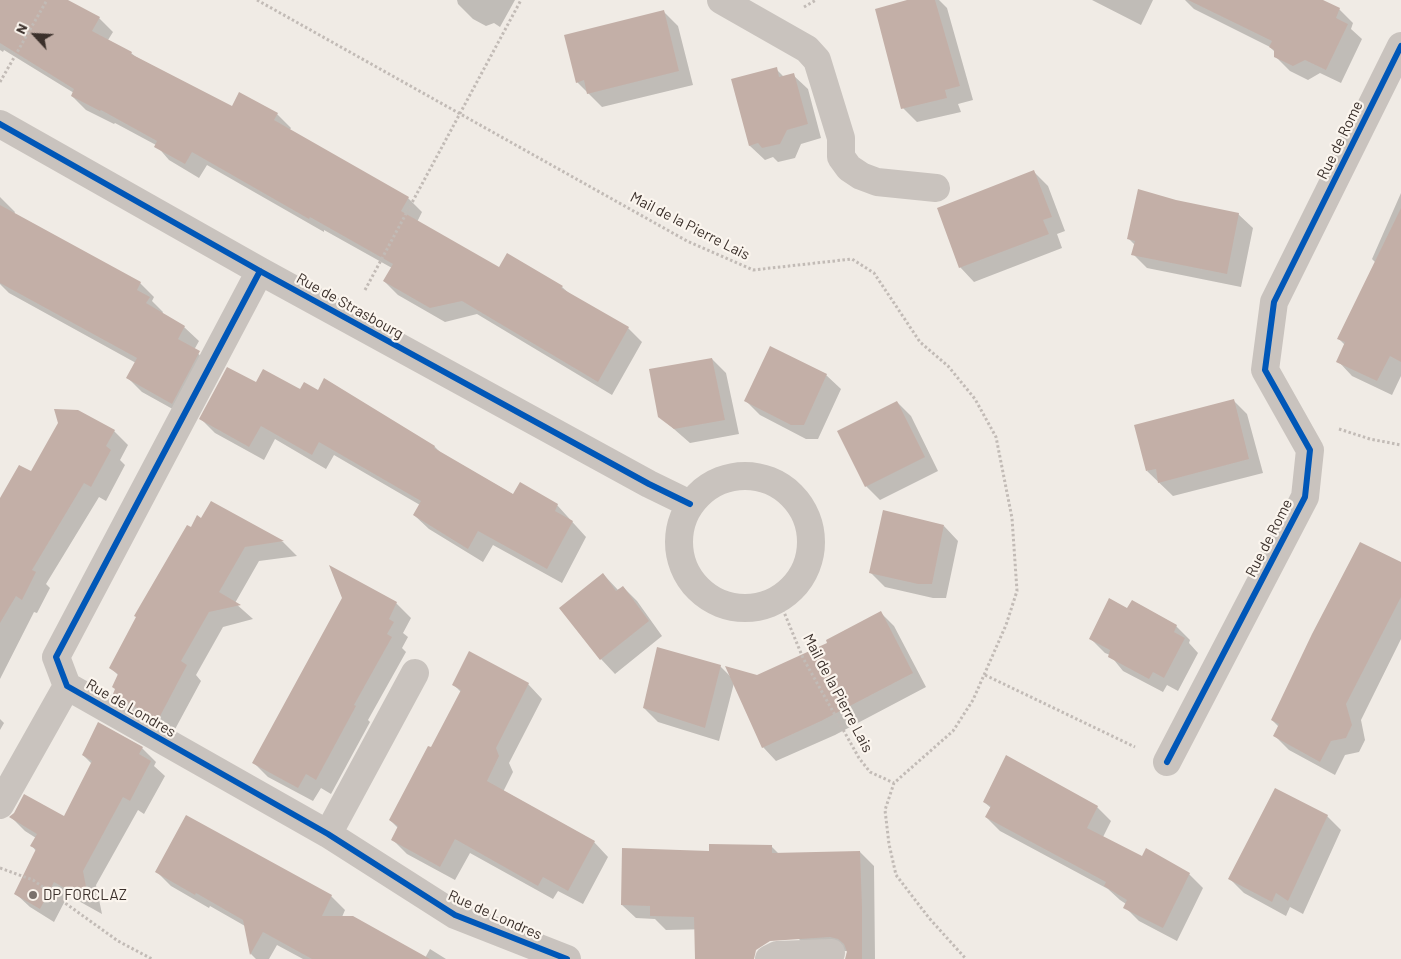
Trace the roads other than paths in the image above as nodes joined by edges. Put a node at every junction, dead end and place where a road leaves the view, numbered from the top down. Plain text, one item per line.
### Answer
1 (721, 0) edge
2 (1401, 46) edge
3 (0, 124) edge
4 (936, 188) dead end
5 (260, 271) junction
6 (690, 504) junction
7 (416, 672) dead end
8 (67, 686) junction
9 (1167, 762) road end
10 (0, 805) edge
11 (328, 834) junction
12 (831, 953) dead end
13 (567, 959) edge
14 (769, 959) edge

1 - 4 street
2 - 9 street, Rue de Rome
3 - 5 street, Rue de Strasbourg
5 - 6 street, Rue de Strasbourg
5 - 8 street, Rue de Londres
6 - 6 street
7 - 11 street
8 - 10 street, Rue de Londres
8 - 11 street, Rue de Londres
11 - 13 street, Rue de Londres
12 - 14 street

